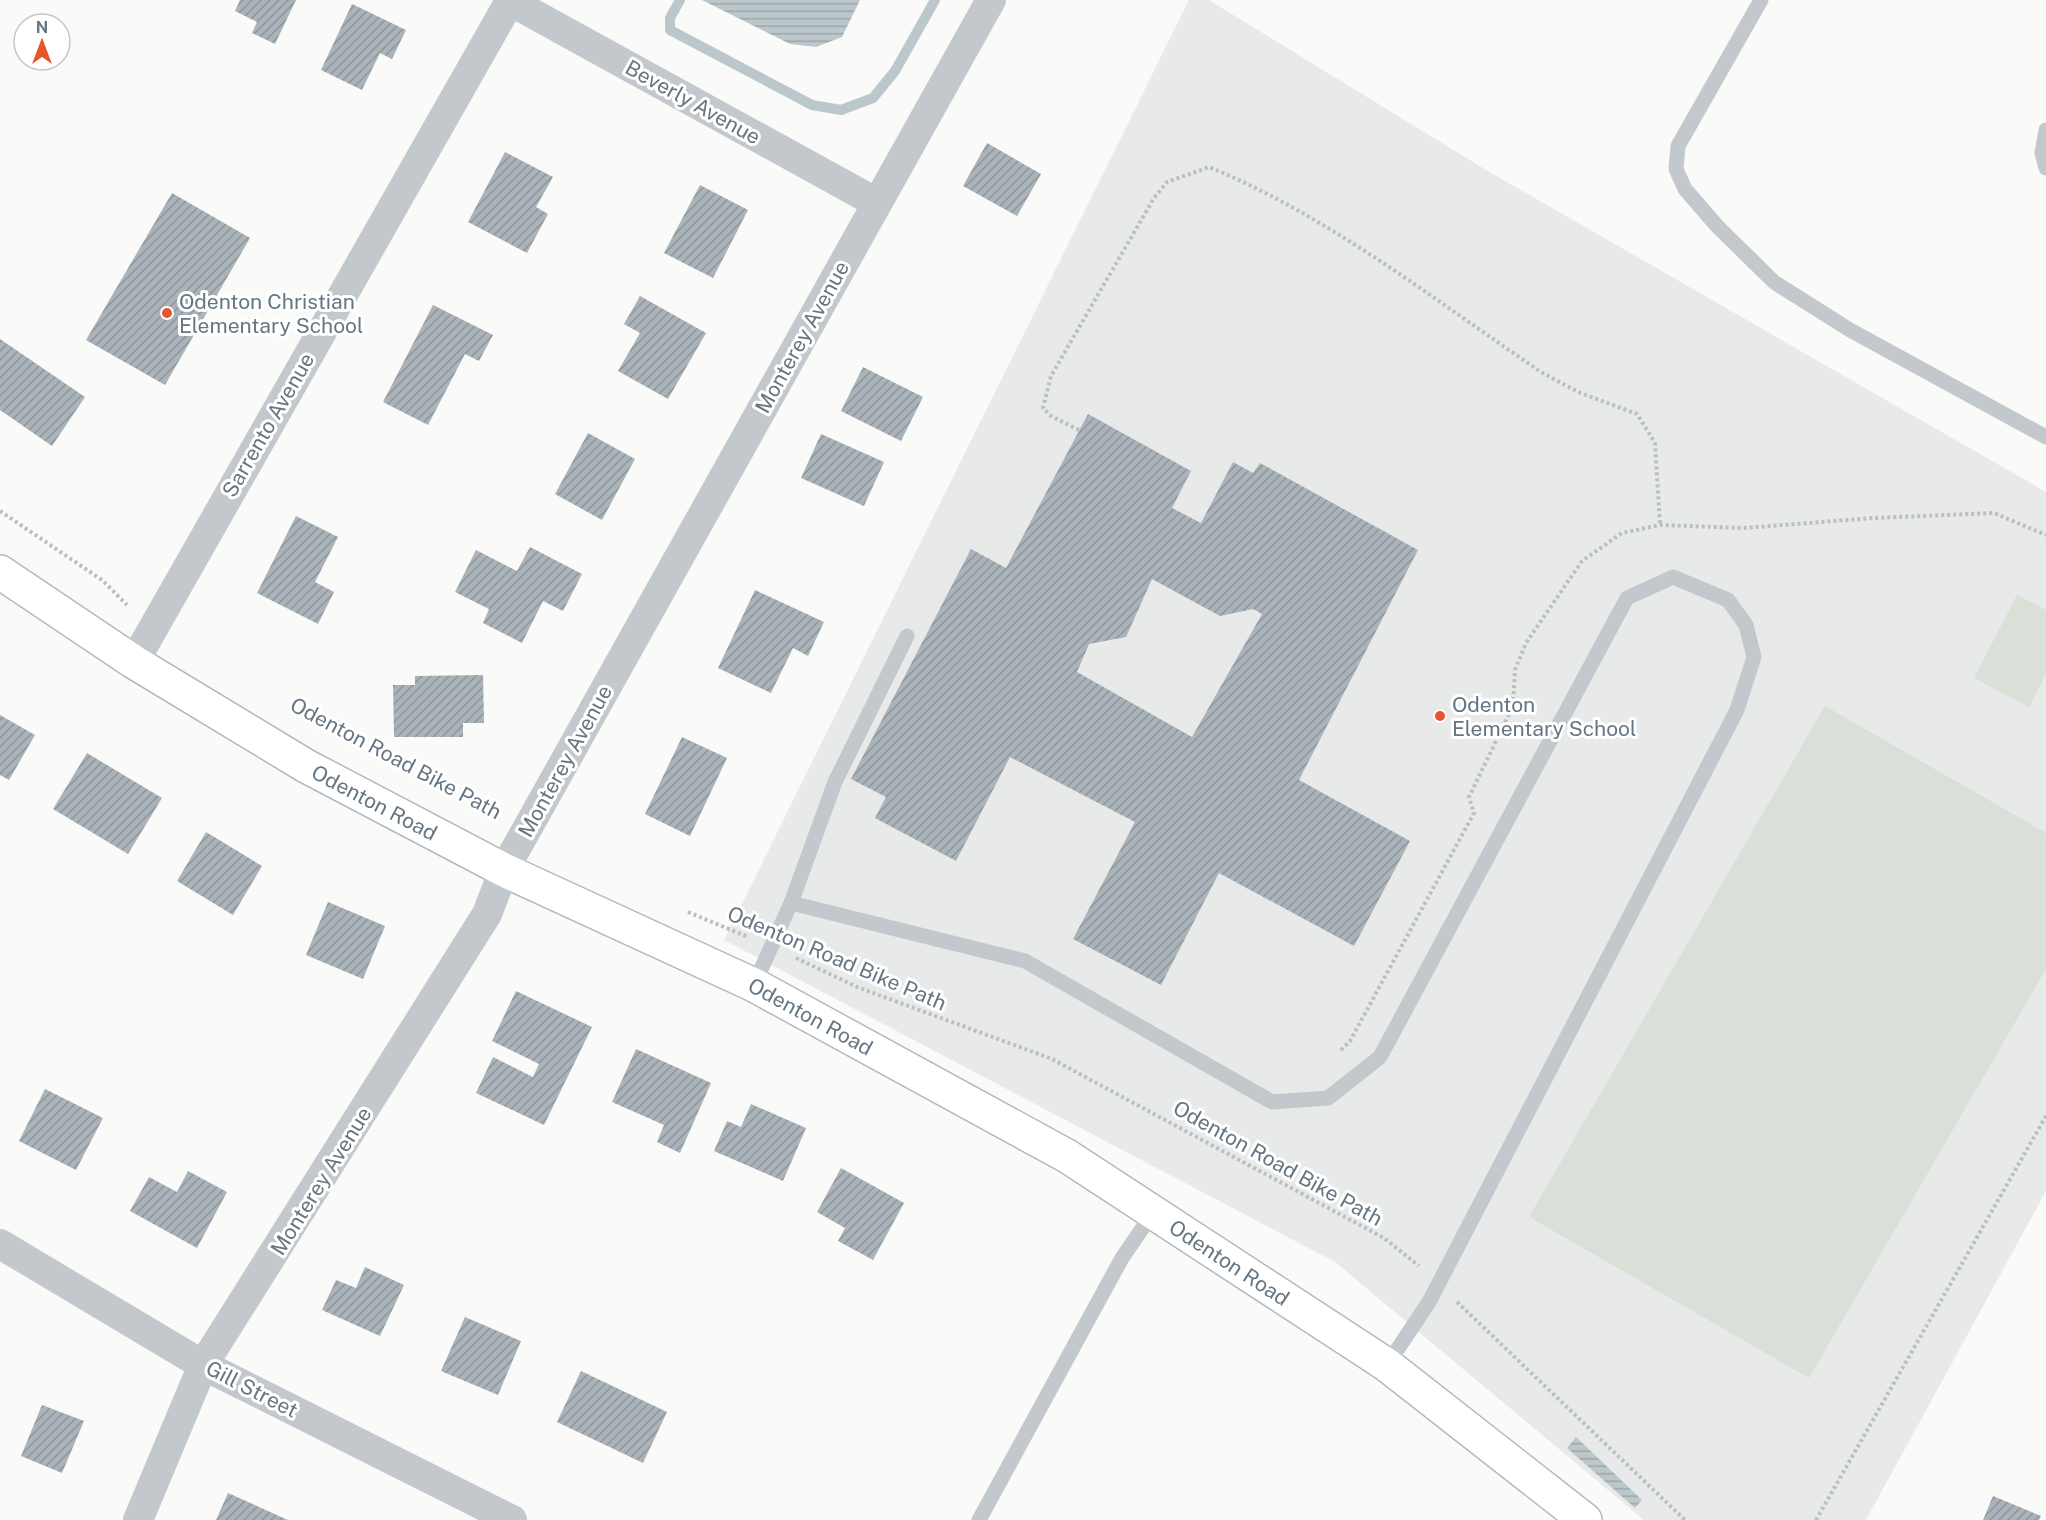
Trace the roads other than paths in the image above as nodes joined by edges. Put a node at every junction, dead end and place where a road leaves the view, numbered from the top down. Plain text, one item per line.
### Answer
1 (509, 0) edge
2 (991, 0) edge
3 (1761, 0) edge
4 (2046, 130) edge
5 (2046, 168) edge
6 (878, 203) junction
7 (2046, 437) edge
8 (0, 572) edge
9 (907, 636) dead end
10 (134, 662) junction
11 (504, 870) junction
12 (791, 903) junction
13 (754, 986) junction
14 (1153, 1213) junction
15 (0, 1244) edge
16 (203, 1365) junction
17 (1388, 1365) junction
18 (138, 1520) edge
19 (512, 1520) edge
20 (979, 1520) edge
21 (1585, 1520) edge

1 - 6 street, Beverly Avenue
1 - 10 street, Sarrento Avenue
2 - 6 street, Monterey Avenue
3 - 7 lane
4 - 5 lane
6 - 11 street, Monterey Avenue
8 - 10 street, Odenton Road
9 - 12 lane
10 - 11 street, Odenton Road
11 - 13 street, Odenton Road
11 - 16 street, Monterey Avenue
12 - 13 lane
12 - 17 lane
13 - 14 street, Odenton Road
14 - 17 street, Odenton Road
14 - 20 lane
15 - 16 street, Gill Street
16 - 18 street, Monterey Avenue
16 - 19 street, Gill Street
17 - 21 street, Odenton Road

